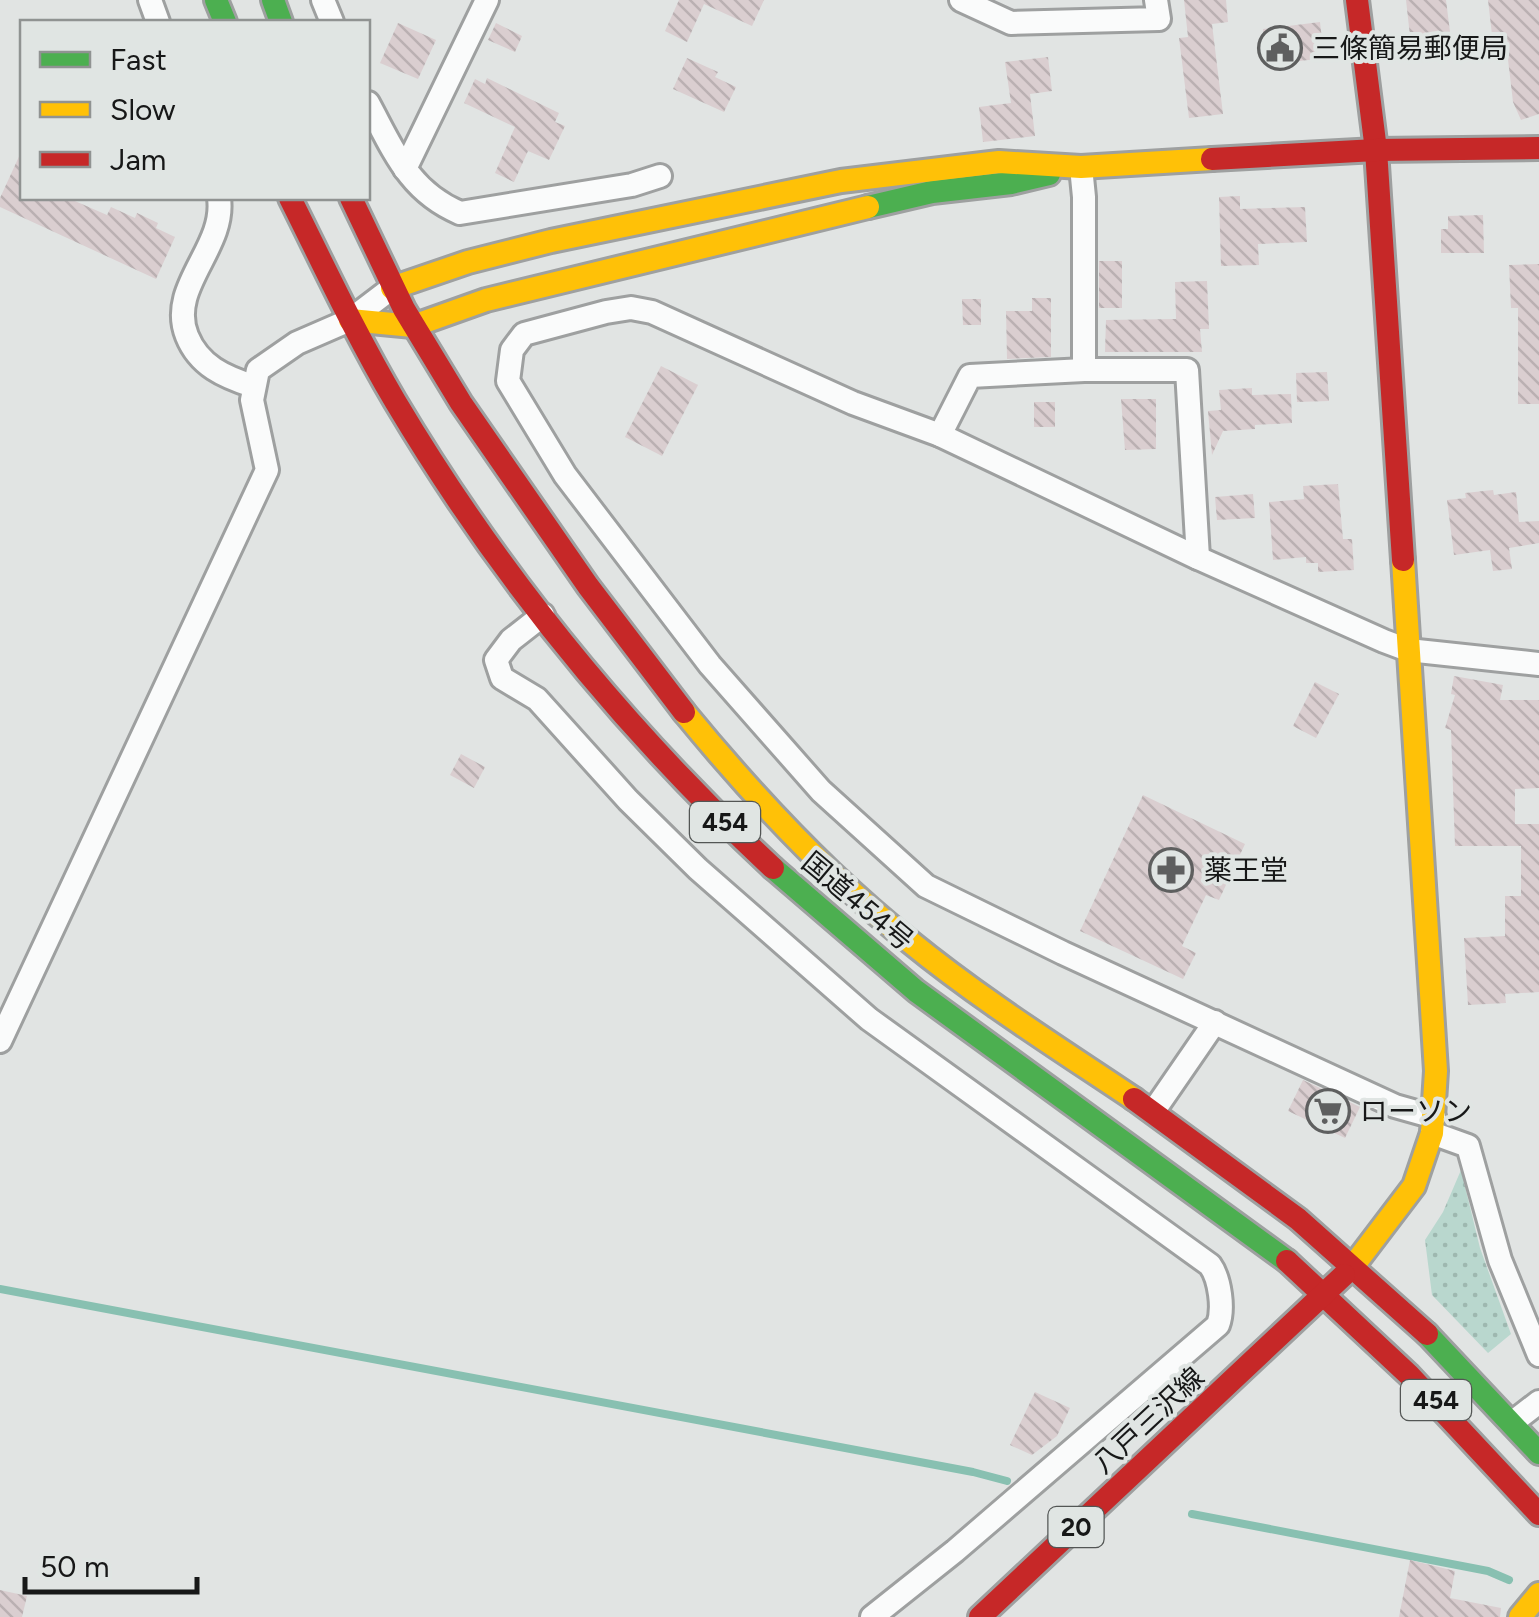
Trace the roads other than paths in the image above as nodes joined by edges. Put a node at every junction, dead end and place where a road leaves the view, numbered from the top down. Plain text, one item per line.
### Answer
1 (487, 0) edge
2 (961, 0) edge
3 (1156, 0) edge
4 (1357, 0) edge
5 (370, 107) edge
6 (1539, 148) edge
7 (1376, 150) junction
8 (1081, 167) junction
9 (405, 169) junction
10 (660, 176) dead end
11 (218, 200) edge
12 (291, 200) edge
13 (353, 200) edge
14 (392, 288) junction
15 (350, 320) junction
16 (414, 326) junction
17 (1084, 370) junction
18 (253, 386) junction
19 (940, 435) junction
20 (1198, 558) junction
21 (543, 615) junction
22 (1408, 650) junction
23 (1539, 664) edge
24 (1215, 1022) junction
25 (0, 1042) edge
26 (1153, 1112) junction
27 (1433, 1125) junction
28 (1354, 1264) junction
29 (1326, 1294) junction
30 (1539, 1355) edge
31 (1539, 1402) edge
32 (1513, 1422) junction
33 (1539, 1453) edge
34 (1539, 1514) edge
35 (1539, 1594) edge
36 (872, 1617) edge
37 (980, 1617) edge
38 (1520, 1617) edge

1 - 9 street
2 - 3 street
4 - 7 main road, 八戸三沢線
5 - 9 street
6 - 7 main road
7 - 8 main road
7 - 22 main road, 八戸三沢線
8 - 14 main road
8 - 16 main road
8 - 17 street
9 - 10 street
11 - 18 street
12 - 15 main road, 国道454号 / 454
13 - 14 main road, 国道454号 / 454
14 - 15 street
14 - 16 main road, 国道454号 / 454
15 - 16 main road
15 - 18 street
15 - 21 main road, 国道454号 / 454
16 - 26 main road, 国道454号 / 454
17 - 19 street
17 - 20 street
18 - 25 street
19 - 20 street
19 - 24 street
20 - 22 street
21 - 29 main road, 国道454号 / 454
21 - 36 street
22 - 23 street
22 - 27 main road, 八戸三沢線
24 - 26 street
24 - 27 street
26 - 28 main road, 国道454号 / 454
27 - 28 main road, 八戸三沢線
27 - 30 street
28 - 29 main road, 八戸三沢線 / 20
28 - 32 main road, 国道454号 / 454
29 - 34 main road, 国道454号 / 454
29 - 37 main road, 八戸三沢線 / 20
31 - 32 street
32 - 33 main road, 国道454号 / 454
35 - 38 main road

